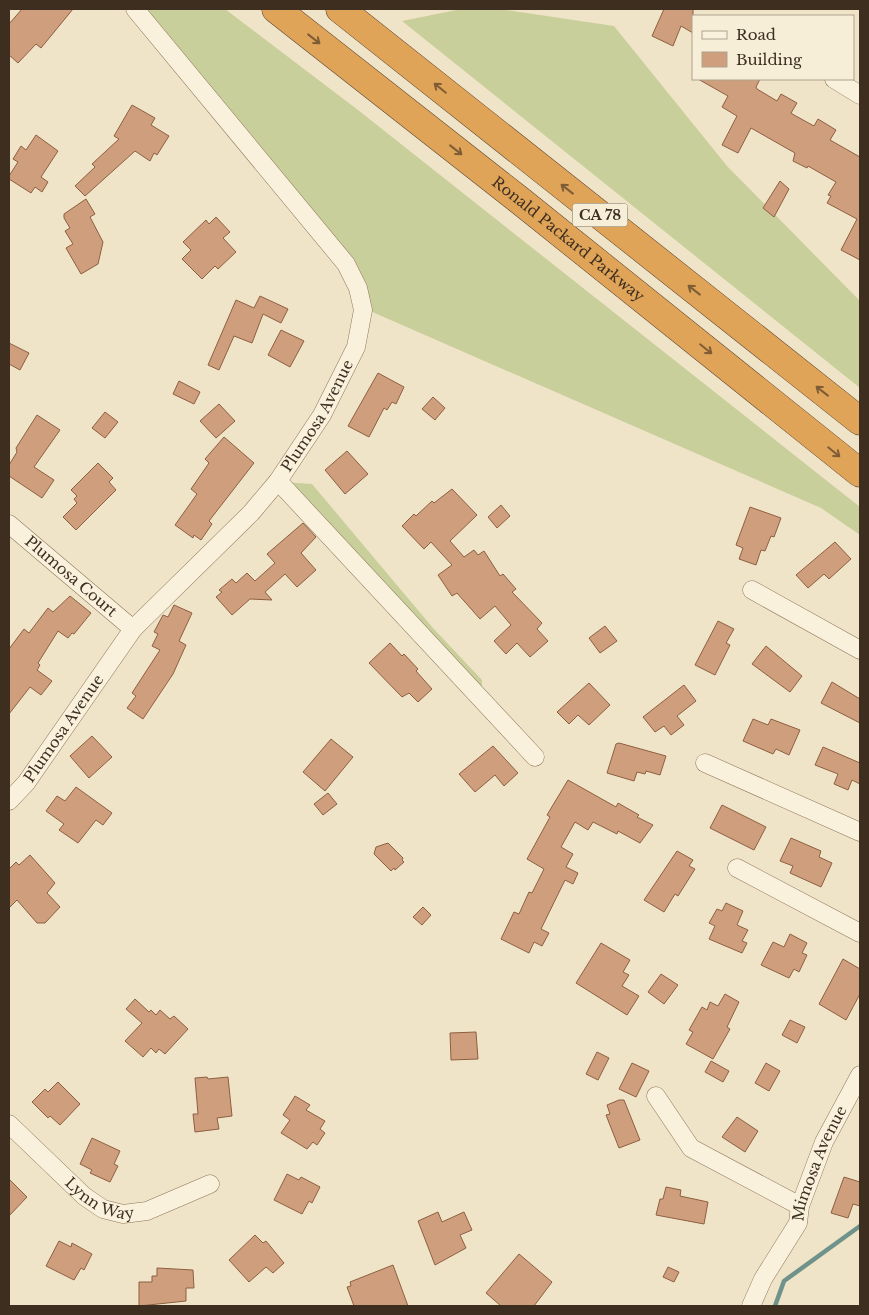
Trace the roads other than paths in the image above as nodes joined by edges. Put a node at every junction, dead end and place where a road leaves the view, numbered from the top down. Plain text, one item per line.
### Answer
1 (135, 9) edge
2 (276, 9) edge
3 (340, 9) edge
4 (836, 80) edge
5 (860, 95) edge
6 (860, 421) edge
7 (860, 473) edge
8 (278, 481) junction
9 (9, 524) edge
10 (752, 590) dead end
11 (133, 629) junction
12 (860, 650) edge
13 (536, 757) dead end
14 (705, 763) dead end
15 (9, 801) edge
16 (860, 832) edge
17 (737, 868) dead end
18 (860, 933) edge
19 (860, 1076) edge
20 (656, 1096) dead end
21 (9, 1124) edge
22 (210, 1184) dead end
23 (800, 1206) junction
24 (750, 1306) edge

1 - 8 street, Plumosa Avenue
2 -> 7 highway, Ronald Packard Parkway / CA 78
6 -> 3 highway, CA 78
4 - 5 street
8 - 11 street, Plumosa Avenue
8 - 13 street
9 - 11 street, Plumosa Court
10 - 12 street
11 - 15 street, Plumosa Avenue
14 - 16 street
17 - 18 street
19 - 23 street, Mimosa Avenue
20 - 23 street
21 - 22 street, Lynn Way
23 - 24 street, Mimosa Avenue

